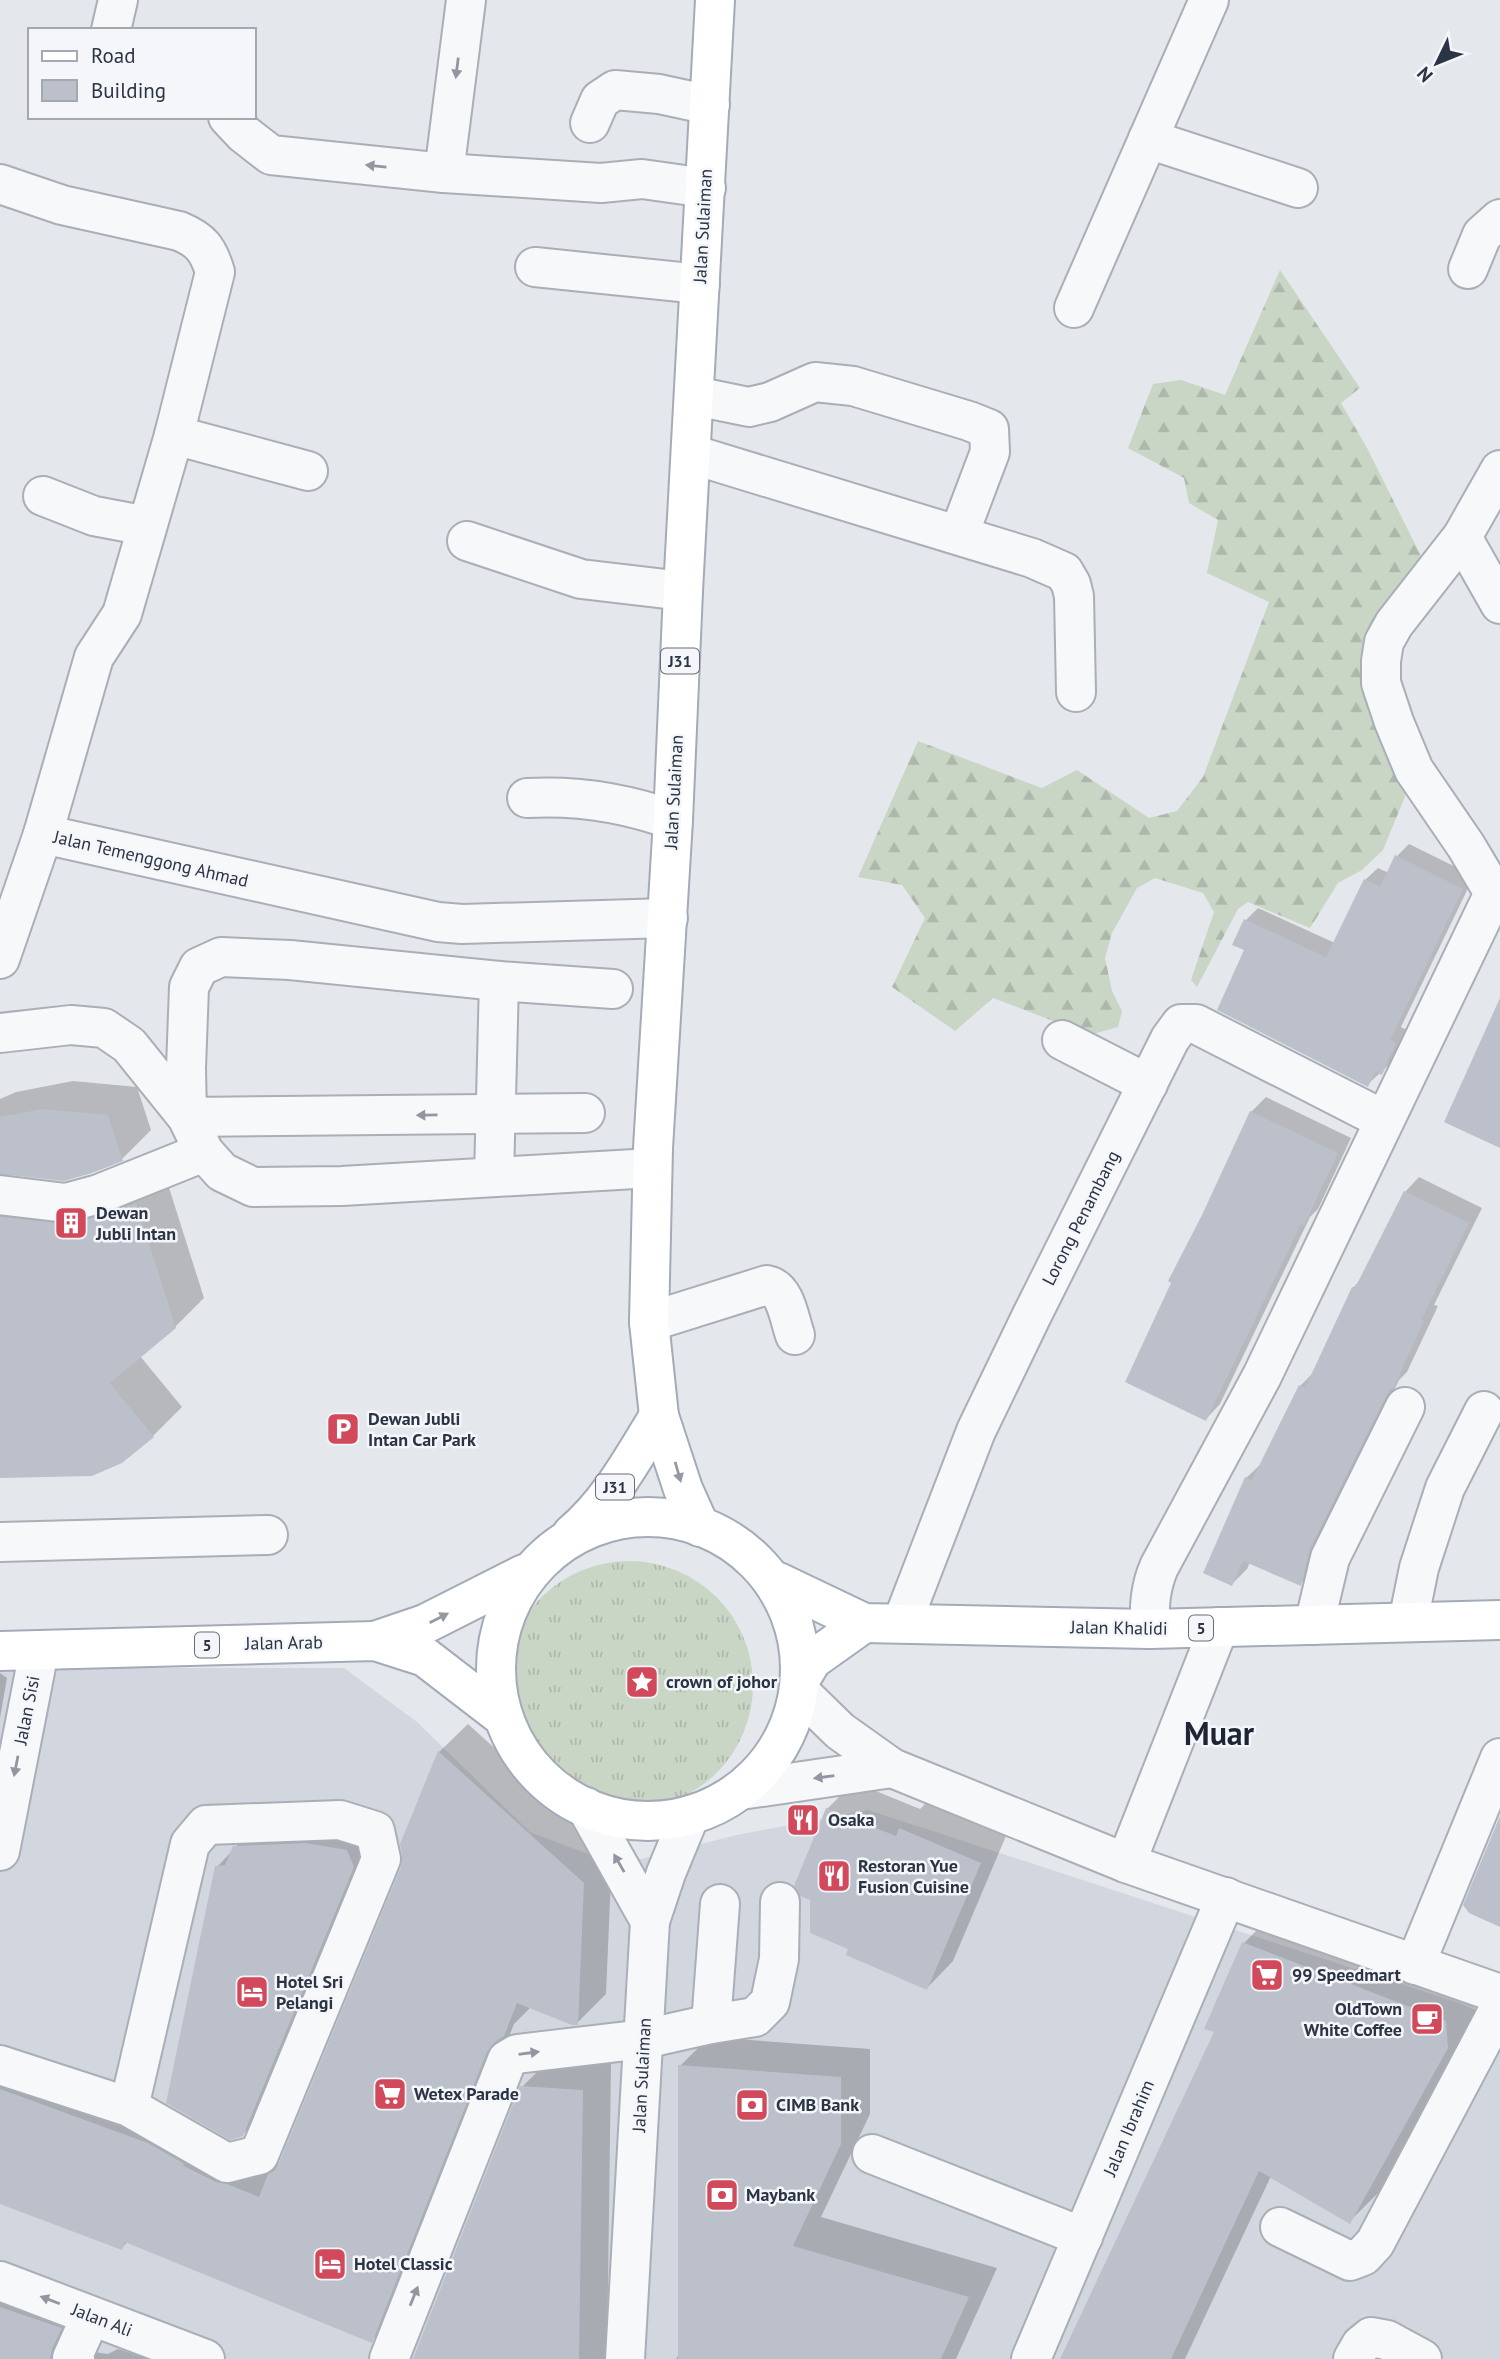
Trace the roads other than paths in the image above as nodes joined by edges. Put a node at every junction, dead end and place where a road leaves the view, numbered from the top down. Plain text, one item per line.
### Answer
1 (118, 0) edge
2 (466, 0) edge
3 (715, 0) edge
4 (1209, 0) edge
5 (111, 28) edge
6 (710, 105) junction
7 (230, 119) edge
8 (590, 123) dead end
9 (1148, 139) junction
10 (444, 173) junction
11 (0, 184) edge
12 (1298, 188) dead end
13 (706, 196) junction
14 (1500, 219) edge
15 (535, 267) dead end
16 (1468, 269) dead end
17 (700, 284) junction
18 (1074, 308) dead end
19 (695, 396) junction
20 (174, 435) junction
21 (691, 454) junction
22 (1500, 470) edge
23 (308, 471) dead end
24 (43, 496) dead end
25 (147, 526) junction
26 (959, 534) junction
27 (1462, 537) junction
28 (467, 541) dead end
29 (683, 591) junction
30 (1500, 604) edge
31 (1076, 692) dead end
32 (527, 798) dead end
33 (673, 820) junction
34 (43, 834) junction
35 (667, 918) junction
36 (0, 959) edge
37 (499, 981) junction
38 (613, 989) dead end
39 (0, 1033) edge
40 (1062, 1040) dead end
41 (1148, 1084) junction
42 (585, 1113) dead end
43 (495, 1114) junction
44 (187, 1117) junction
45 (1384, 1120) junction
46 (204, 1152) junction
47 (652, 1168) junction
48 (494, 1177) junction
49 (0, 1195) edge
50 (649, 1322) junction
51 (794, 1335) dead end
52 (1405, 1406) dead end
53 (1484, 1411) dead end
54 (659, 1416) junction
55 (700, 1527) junction
56 (268, 1535) dead end
57 (0, 1542) edge
58 (556, 1548) junction
59 (524, 1573) junction
60 (778, 1582) junction
61 (1500, 1620) edge
62 (1408, 1622) junction
63 (864, 1623) junction
64 (902, 1623) junction
65 (1314, 1625) junction
66 (1219, 1627) junction
67 (1150, 1629) junction
68 (375, 1641) junction
69 (0, 1651) edge
70 (39, 1651) junction
71 (802, 1684) junction
72 (503, 1717) junction
73 (1500, 1758) edge
74 (892, 1768) junction
75 (741, 1790) junction
76 (586, 1807) junction
77 (690, 1815) junction
78 (0, 1851) edge
79 (1126, 1863) junction
80 (1226, 1897) junction
81 (780, 1902) dead end
82 (720, 1904) dead end
83 (650, 1921) junction
84 (1415, 1965) junction
85 (1500, 1994) edge
86 (1500, 2007) edge
87 (711, 2024) junction
88 (644, 2039) junction
89 (0, 2065) edge
90 (129, 2107) junction
91 (872, 2154) dead end
92 (1280, 2227) dead end
93 (1083, 2237) junction
94 (0, 2281) edge
95 (91, 2316) junction
96 (73, 2359) edge
97 (205, 2359) edge
98 (389, 2359) edge
99 (625, 2359) edge
100 (1031, 2359) edge
101 (1353, 2359) edge
102 (1422, 2359) edge

1 - 5 street
2 -> 10 street
3 - 6 main road, Jalan Sulaiman / J31
4 - 9 street
6 - 8 street
6 - 13 main road, Jalan Sulaiman / J31
10 -> 7 street
9 - 12 street
9 - 18 street
10 - 13 street
11 - 20 street, Jalan Temenggong Ahmad
13 - 17 main road, Jalan Sulaiman / J31
14 - 16 street
15 - 17 street
17 - 19 main road, Jalan Sulaiman / J31
19 - 21 main road, Jalan Sulaiman / J31
19 - 26 street
20 - 23 street
20 - 25 street, Jalan Temenggong Ahmad
21 - 26 street
21 - 29 main road, Jalan Sulaiman / J31
22 - 27 street
24 - 25 street
25 - 34 street, Jalan Temenggong Ahmad
26 - 31 street
27 - 30 street
27 - 45 street
28 - 29 street
29 - 33 main road, Jalan Sulaiman / J31
32 - 33 street
33 - 35 main road, Jalan Sulaiman / J31
34 - 35 street, Jalan Temenggong Ahmad
34 - 36 street
35 - 47 main road, Jalan Sulaiman / J31
37 - 38 street
37 - 43 street
37 - 44 street
39 - 44 street
40 - 41 street
41 - 45 street, Lorong Penambang
41 - 64 street, Lorong Penambang
42 - 43 street
43 -> 44 street
43 - 48 street
44 - 46 street
45 - 67 street
46 - 48 street
46 - 49 street
47 - 48 street
47 - 50 main road, Jalan Sulaiman / J31
50 - 51 street
50 - 54 main road, Jalan Sulaiman / J31
52 - 65 street
53 - 62 street
54 -> 55 main road, J31
54 - 58 main road, J31
55 - 58 main road, 5
55 - 60 main road, 5
56 - 57 street
58 - 59 main road, 5
68 -> 59 main road, 5
59 - 72 main road
60 - 63 main road, 5
60 - 71 main road
61 - 62 main road, Jalan Khalidi / 5
62 - 65 main road, Jalan Khalidi / 5
63 - 64 main road, Jalan Khalidi / 5
63 - 71 main road
64 - 67 main road, Jalan Khalidi / 5
65 - 66 main road, Jalan Khalidi / 5
66 - 67 main road, Jalan Khalidi / 5
66 - 79 street
68 - 70 main road, Jalan Arab / 5
68 - 72 main road, Jalan Arab / 5
69 - 70 main road, Jalan Arab / 5
70 -> 78 street, Jalan Sisi
71 - 74 street
71 - 75 main road
72 - 76 main road
73 - 84 street
74 -> 75 street
74 - 79 street
75 - 77 main road
76 - 77 main road
83 -> 76 street
77 - 83 street
79 - 80 street
80 - 84 street
80 - 93 street, Jalan Ibrahim
81 - 87 street
82 - 87 street
83 - 88 street, Jalan Sulaiman
84 - 85 street
86 - 92 street
87 - 88 street
98 -> 88 street
88 - 99 street, Jalan Sulaiman
89 - 90 street
90 - 90 street
91 - 93 street
93 - 100 street, Jalan Ibrahim
95 -> 94 street, Jalan Ali
95 - 96 street
95 - 97 street, Jalan Ali
101 - 102 street

